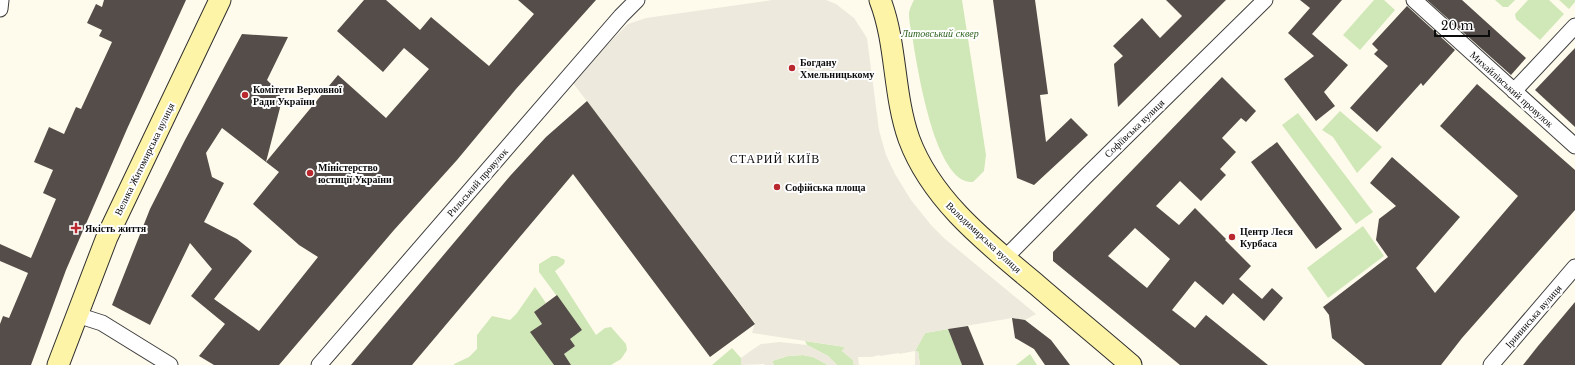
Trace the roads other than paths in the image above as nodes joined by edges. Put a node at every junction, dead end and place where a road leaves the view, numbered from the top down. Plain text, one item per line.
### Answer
1 (1, 0) edge
2 (220, 0) edge
3 (637, 0) edge
4 (880, 0) edge
5 (1265, 0) edge
6 (1414, 0) edge
7 (0, 9) edge
8 (1575, 26) edge
9 (1514, 91) junction
10 (1575, 146) edge
11 (1005, 258) junction
12 (1575, 267) edge
13 (77, 315) junction
14 (58, 365) edge
15 (170, 365) edge
16 (320, 365) edge
17 (1131, 365) edge
18 (1491, 365) edge

1 - 7 street
2 - 13 main road, Велика Житомирська вулиця
3 - 16 street, Рильський провулок
4 - 11 main road, Володимирська вулиця
5 - 11 street, Софіївська вулиця
6 - 9 street, Михайлівський провулок
8 - 9 street
9 - 10 street, Михайлівський провулок
11 - 17 main road, Володимирська вулиця
12 - 18 street, Ірининська вулиця
13 - 14 main road, Велика Житомирська вулиця
13 - 15 street

